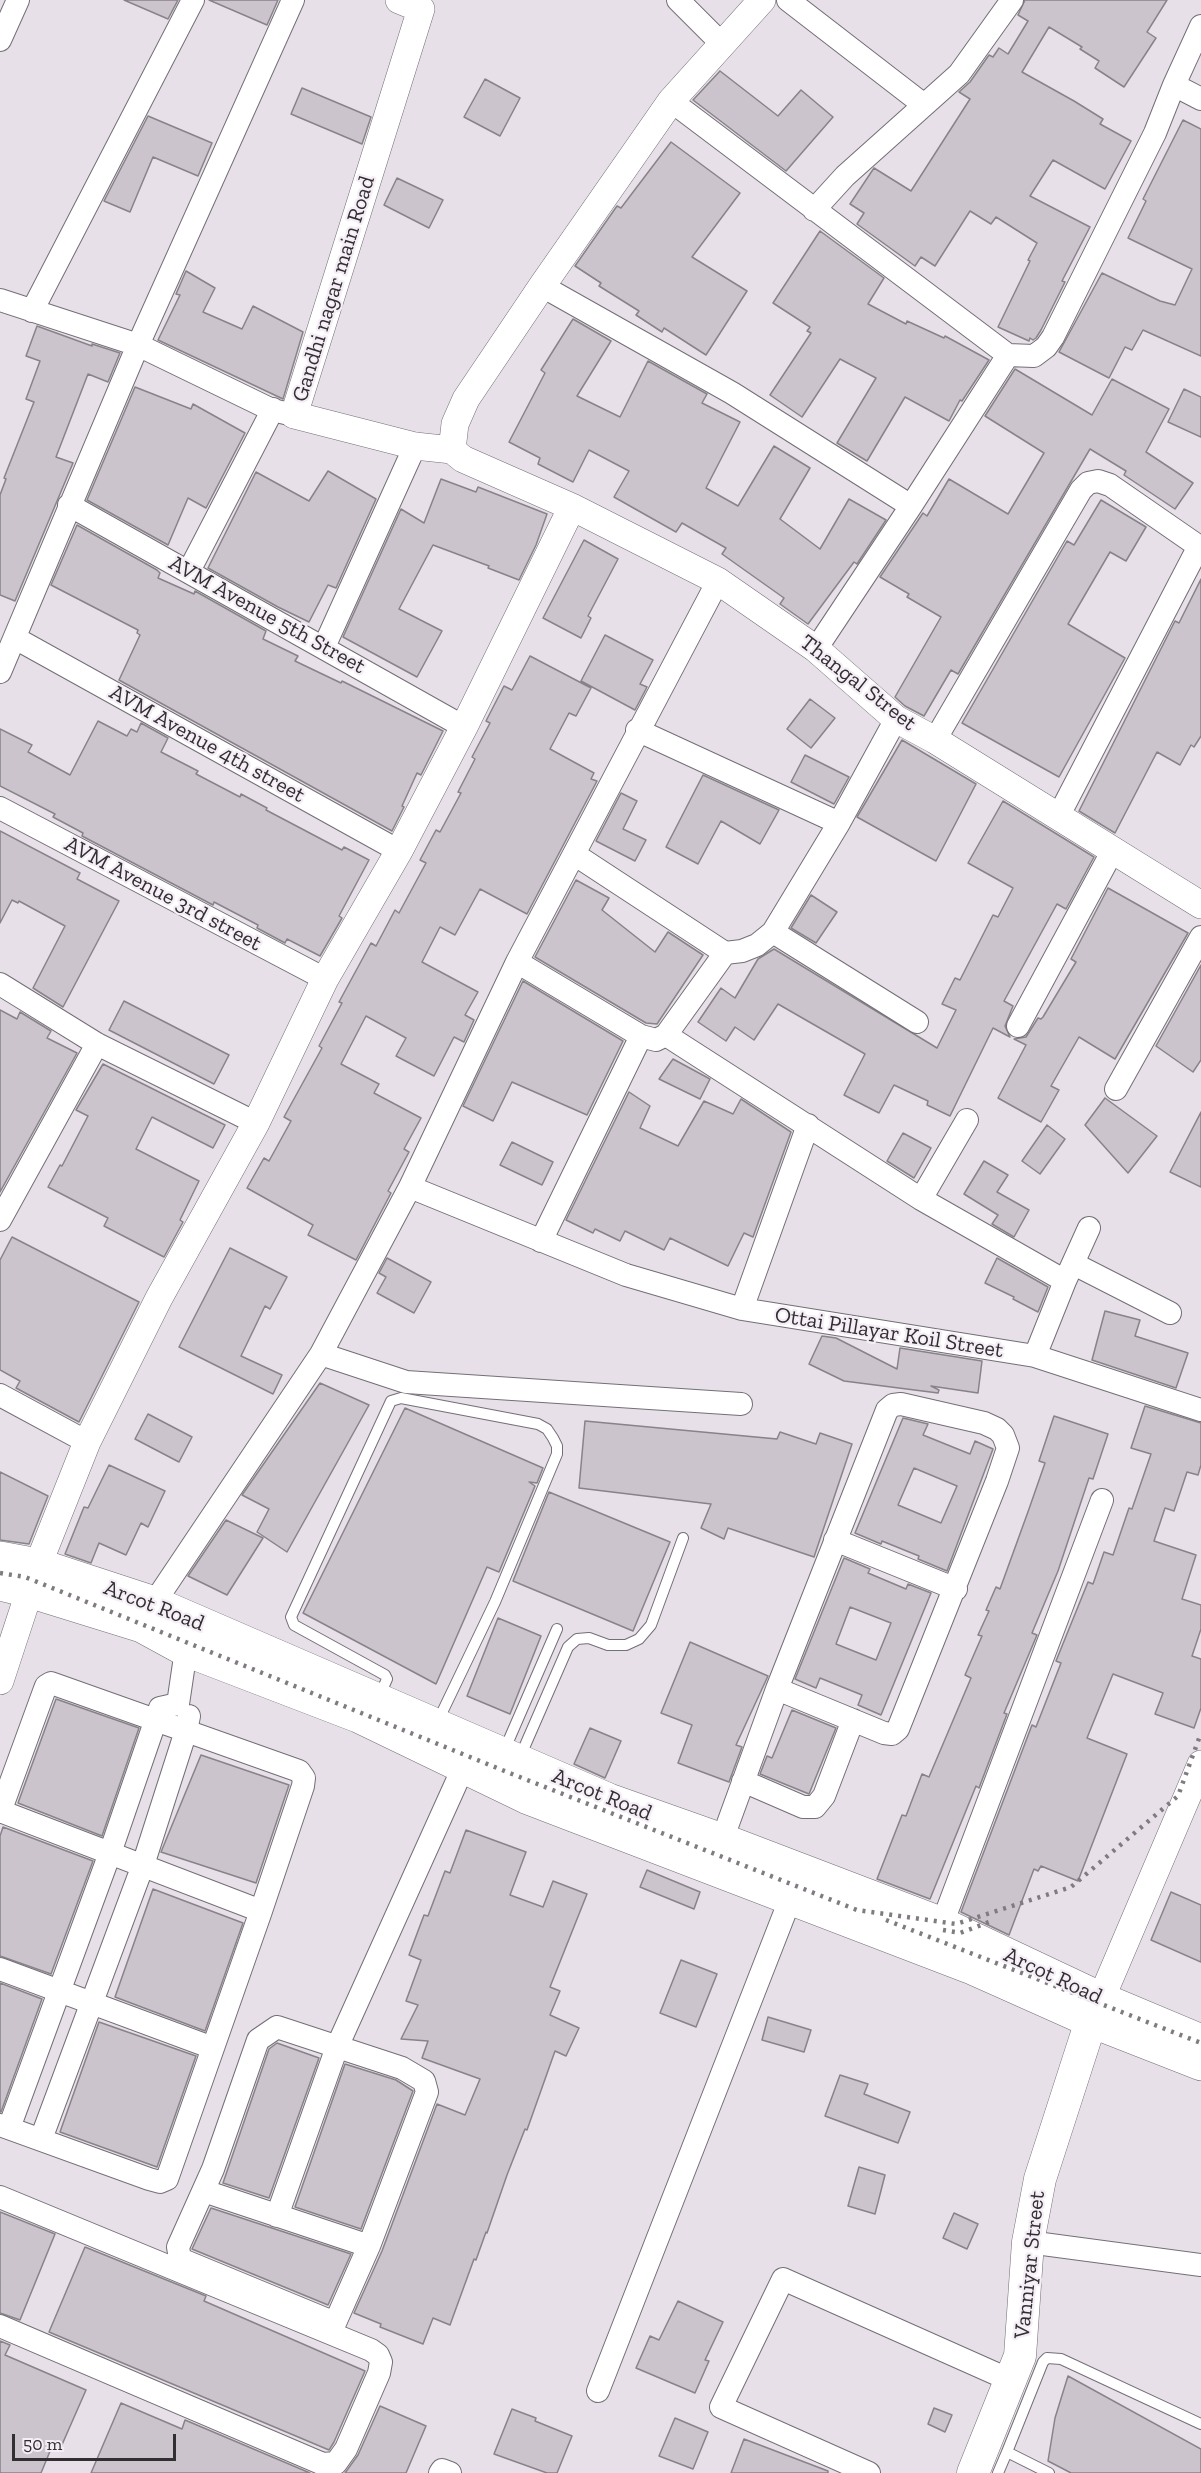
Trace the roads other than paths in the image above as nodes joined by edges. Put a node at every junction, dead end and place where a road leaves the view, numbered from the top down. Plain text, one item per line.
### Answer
1 (18, 0) edge
2 (193, 0) edge
3 (293, 0) edge
4 (678, 0) edge
5 (762, 0) edge
6 (788, 0) edge
7 (416, 3) edge
8 (1002, 3) edge
9 (1201, 26) edge
10 (0, 40) edge
11 (721, 43) junction
12 (1173, 85) junction
13 (1201, 99) edge
14 (671, 101) junction
15 (924, 105) junction
16 (814, 210) junction
17 (542, 286) junction
18 (0, 300) edge
19 (32, 311) junction
20 (138, 345) junction
21 (1008, 355) junction
22 (284, 412) junction
23 (415, 446) junction
24 (452, 450) junction
25 (69, 505) junction
26 (911, 506) junction
27 (572, 507) junction
28 (1200, 547) edge
29 (189, 571) junction
30 (718, 581) junction
31 (15, 638) junction
32 (324, 648) junction
33 (816, 650) junction
34 (0, 672) edge
35 (896, 719) junction
36 (464, 727) junction
37 (637, 730) junction
38 (934, 740) junction
39 (0, 808) edge
40 (1058, 817) junction
41 (839, 823) junction
42 (1113, 850) junction
43 (399, 851) junction
44 (574, 854) junction
45 (1201, 905) edge
46 (773, 932) junction
47 (1201, 937) edge
48 (725, 953) junction
49 (517, 962) junction
50 (326, 979) junction
51 (0, 984) edge
52 (917, 1022) dead end
53 (1018, 1026) dead end
54 (666, 1035) junction
55 (641, 1036) junction
56 (97, 1044) junction
57 (1116, 1089) dead end
58 (967, 1120) dead end
59 (256, 1123) junction
60 (808, 1125) junction
61 (410, 1187) junction
62 (921, 1199) junction
63 (1, 1215) edge
64 (1089, 1228) dead end
65 (541, 1241) junction
66 (1070, 1272) junction
67 (742, 1309) junction
68 (1170, 1313) dead end
69 (321, 1354) junction
70 (1035, 1356) junction
71 (0, 1395) edge
72 (741, 1404) dead end
73 (1201, 1410) edge
74 (87, 1442) junction
75 (1102, 1500) dead end
76 (683, 1538) dead end
77 (835, 1540) junction
78 (0, 1558) edge
79 (22, 1580) edge
80 (956, 1589) junction
81 (154, 1603) junction
82 (556, 1629) dead end
83 (186, 1650) junction
84 (0, 1681) edge
85 (777, 1689) junction
86 (377, 1700) junction
87 (178, 1704) junction
88 (156, 1719) junction
89 (853, 1720) junction
90 (186, 1731) junction
91 (431, 1738) junction
92 (511, 1757) junction
93 (1201, 1764) edge
94 (463, 1768) junction
95 (743, 1781) junction
96 (0, 1811) edge
97 (722, 1840) junction
98 (110, 1853) junction
99 (143, 1864) junction
100 (791, 1897) junction
101 (261, 1911) junction
102 (942, 1924) junction
103 (0, 1969) edge
104 (60, 1990) junction
105 (93, 2002) junction
106 (1096, 2010) junction
107 (1201, 2041) edge
108 (337, 2047) junction
109 (213, 2048) junction
110 (1201, 2064) edge
111 (5, 2126) edge
112 (41, 2139) junction
113 (204, 2191) junction
114 (0, 2197) edge
115 (277, 2216) junction
116 (1028, 2242) junction
117 (369, 2246) junction
118 (1201, 2265) edge
119 (0, 2326) edge
120 (0, 2342) edge
121 (1010, 2380) junction
122 (598, 2391) dead end
123 (1201, 2424) edge
124 (1007, 2452) junction
125 (308, 2473) edge
126 (440, 2473) edge
127 (450, 2473) edge
128 (869, 2473) edge
129 (974, 2473) edge
130 (998, 2473) edge
131 (1049, 2473) edge

1 - 10 street
2 - 19 street
3 - 20 street
4 - 11 street
5 - 11 street
6 - 15 street
7 - 22 street, Gandhi nagar main Road
8 - 15 street
9 - 12 street
11 - 14 street
12 - 13 street
12 - 21 street
14 - 16 street
14 - 17 street
15 - 16 street
16 - 21 street
17 - 24 street
17 - 26 street
18 - 19 street
19 - 20 street
20 - 22 street
20 - 25 street
21 - 26 street
22 - 23 street, Gandhi nagar main Road
22 - 29 street
23 - 24 street, Gandhi nagar main Road
23 - 32 street
24 - 27 street, Thangal Street
25 - 29 street, AVM Avenue 5th Street
25 - 31 street
26 - 33 street
27 - 30 street, Thangal Street
27 - 36 street
28 - 38 street
28 - 40 street
29 - 32 street, AVM Avenue 5th Street
30 - 33 street, Thangal Street
30 - 37 street
31 - 34 street
31 - 43 street, AVM Avenue 4th street
32 - 36 street, AVM Avenue 5th Street
33 - 35 street, Thangal Street
35 - 38 street, Thangal Street
35 - 41 street
36 - 43 street
37 - 41 street
37 - 44 street
38 - 40 street, Thangal Street
39 - 50 street, AVM Avenue 3rd street
40 - 42 street, Thangal Street
41 - 46 street
42 - 45 street, Thangal Street
42 - 53 street
43 - 50 street
44 - 48 street
44 - 49 street
46 - 48 street
46 - 52 street
47 - 57 street
48 - 54 street
49 - 55 street
49 - 61 street
50 - 59 street
51 - 56 street
54 - 55 street
54 - 60 street
55 - 65 street
56 - 59 street
56 - 63 street
58 - 62 street
59 - 74 street
60 - 62 street
60 - 67 street
61 - 65 street, Ottai Pillayar Koil Street
61 - 69 street
62 - 66 street
64 - 66 street
65 - 67 street, Ottai Pillayar Koil Street
66 - 68 street
66 - 70 street
67 - 70 street, Ottai Pillayar Koil Street
69 - 72 street
69 - 81 street
70 - 73 street, Ottai Pillayar Koil Street
71 - 74 street
74 - 79 street
75 - 102 street
76 - 92 lane
77 - 80 street
77 - 80 street
77 - 85 street
78 - 79 main road, Arcot Road
79 - 81 main road, Arcot Road
79 - 83 main road, Arcot Road
79 - 84 street
80 - 89 street
81 - 86 main road, Arcot Road
82 - 92 lane
83 - 87 street
83 - 91 main road, Arcot Road
85 - 89 street
85 - 95 street
86 - 91 main road, Arcot Road
86 - 91 lane
87 - 88 street
87 - 90 street
88 - 90 street
88 - 96 street
88 - 98 street
89 - 95 street
90 - 99 street
90 - 101 street
91 - 92 main road, Arcot Road
91 - 94 main road, Arcot Road
92 - 97 main road, Arcot Road
93 - 106 street
94 - 100 main road, Arcot Road
94 - 108 street
95 - 97 street
96 - 98 street
97 - 102 main road, Arcot Road
98 - 99 street
98 - 104 street
99 - 101 street
99 - 105 street
100 - 106 main road, Arcot Road
100 - 122 street
101 - 109 street
102 - 106 main road, Arcot Road
103 - 104 street
104 - 105 street
104 - 111 street
105 - 109 street
105 - 112 street
106 - 107 main road, Arcot Road
106 - 110 main road, Arcot Road
106 - 116 main road, Vanniyar Street
108 - 113 street
108 - 115 street
108 - 117 street
109 - 112 street
111 - 112 street
113 - 115 street
113 - 117 street
114 - 119 street
115 - 117 street
116 - 118 street
116 - 121 main road, Vanniyar Street
120 - 125 street
121 - 128 street
121 - 129 main road, Vanniyar Street
123 - 124 lane
124 - 130 lane
124 - 131 lane
126 - 127 street

